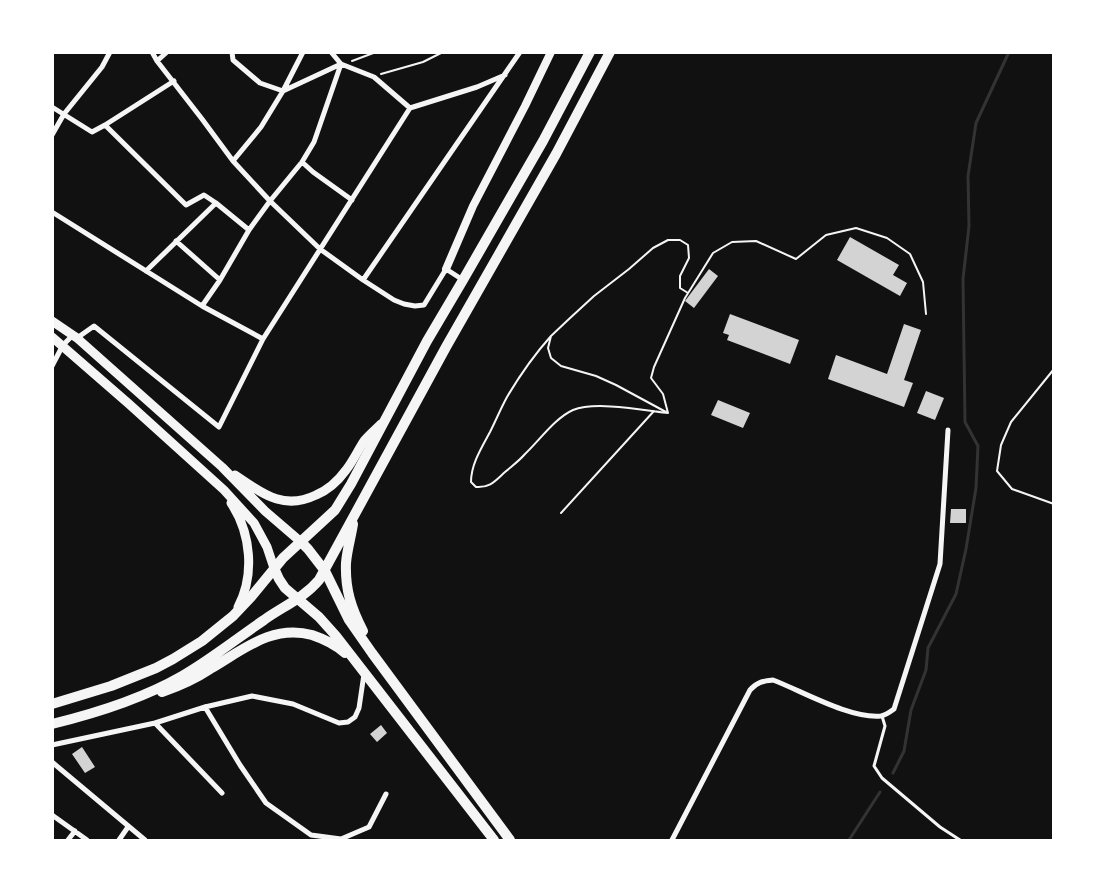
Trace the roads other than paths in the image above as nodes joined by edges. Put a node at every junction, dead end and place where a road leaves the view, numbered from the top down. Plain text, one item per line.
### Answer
1 (110, 52) edge
2 (152, 52) edge
3 (167, 52) edge
4 (232, 52) edge
5 (303, 52) edge
6 (331, 52) edge
7 (520, 52) edge
8 (551, 52) edge
9 (590, 52) edge
10 (610, 52) edge
11 (157, 61) junction
12 (341, 64) junction
13 (505, 75) junction
14 (174, 81) junction
15 (283, 91) junction
16 (52, 108) edge
17 (410, 108) junction
18 (64, 114) junction
19 (105, 126) junction
20 (52, 135) edge
21 (233, 160) junction
22 (302, 162) junction
23 (352, 200) junction
24 (270, 201) junction
25 (216, 203) junction
26 (52, 212) edge
27 (249, 230) junction
28 (176, 241) junction
29 (320, 249) junction
30 (446, 269) junction
31 (146, 270) junction
32 (220, 280) junction
33 (363, 280) junction
34 (463, 280) junction
35 (202, 306) junction
36 (52, 321) edge
37 (52, 337) edge
38 (75, 337) junction
39 (264, 339) junction
40 (62, 345) junction
41 (52, 366) edge
42 (386, 418) junction
43 (948, 430) dead end
44 (222, 467) junction
45 (211, 478) junction
46 (355, 514) junction
47 (301, 542) junction
48 (274, 568) junction
49 (325, 571) junction
50 (298, 599) junction
51 (233, 616) junction
52 (372, 653) junction
53 (364, 671) junction
54 (130, 701) junction
55 (52, 704) edge
56 (205, 707) junction
57 (882, 716) junction
58 (156, 723) junction
59 (52, 724) edge
60 (52, 745) edge
61 (52, 762) edge
62 (222, 793) dead end
63 (386, 794) dead end
64 (52, 815) edge
65 (128, 827) junction
66 (75, 831) junction
67 (68, 840) edge
68 (87, 840) edge
69 (120, 840) edge
70 (145, 840) edge
71 (494, 840) edge
72 (510, 840) edge
73 (672, 840) edge
74 (960, 840) edge

1 - 18 street
2 - 11 street
3 - 11 street
4 - 15 street
5 - 15 street
6 - 12 street
7 - 13 street
8 - 30 street
9 - 34 highway
10 - 46 highway
11 - 14 street
12 - 15 street
12 - 17 street
12 - 22 street
13 - 17 street
13 - 33 street
14 - 19 street
14 - 21 street
15 - 21 street
16 - 18 street
17 - 23 street
18 - 19 street
18 - 20 street
19 - 25 street
21 - 24 street
22 - 23 street
22 - 24 street
23 - 29 street
24 - 27 street
24 - 29 street
25 - 27 street
25 - 28 street
26 - 31 street
27 - 32 street
28 - 31 street
28 - 32 street
29 - 33 street
29 - 39 street
30 - 33 street
30 - 34 street
31 - 35 street
32 - 35 street
34 - 42 highway
35 - 39 street
36 - 38 main road
37 - 40 main road
38 - 39 street
38 - 40 street
38 - 44 main road
40 - 41 street
40 - 45 main road
42 - 44 main road
42 - 47 highway
43 - 57 street
44 - 47 main road
45 - 48 main road
45 - 51 main road
46 - 49 highway
46 - 52 highway
47 - 48 highway
47 - 49 highway
48 - 50 highway
48 - 51 highway
49 - 50 highway
49 - 52 highway
50 - 53 highway
50 - 54 highway
51 - 55 highway
52 - 72 highway
53 - 54 highway
53 - 56 street
53 - 71 highway
54 - 59 highway
56 - 58 street
56 - 63 street
57 - 73 street
57 - 74 lane
58 - 60 street
58 - 62 street
61 - 65 street
64 - 66 street
65 - 69 street
65 - 70 street
66 - 67 street
66 - 68 street

